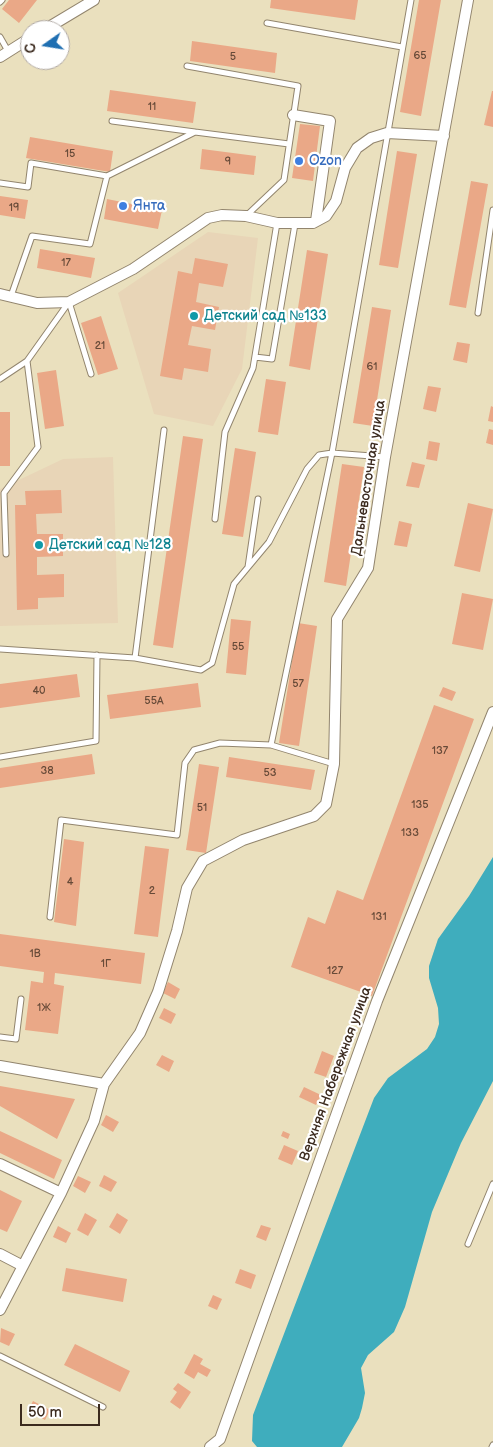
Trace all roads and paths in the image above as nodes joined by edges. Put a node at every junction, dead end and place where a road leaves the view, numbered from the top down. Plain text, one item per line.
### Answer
1 (411, 0) edge
2 (468, 0) edge
3 (92, 1) edge
4 (61, 20) edge
5 (267, 23) dead end
6 (0, 37) edge
7 (20, 44) edge
8 (402, 47) junction
9 (4, 54) edge
10 (187, 66) dead end
11 (293, 115) junction
12 (112, 120) dead end
13 (195, 132) junction
14 (387, 133) junction
15 (444, 136) junction
16 (289, 144) junction
17 (107, 176) junction
18 (0, 183) edge
19 (493, 210) edge
20 (246, 216) junction
21 (316, 221) junction
22 (277, 223) junction
23 (295, 224) junction
24 (0, 294) edge
25 (11, 297) junction
26 (69, 302) junction
27 (478, 313) dead end
28 (255, 357) junction
29 (26, 362) junction
30 (91, 374) dead end
31 (0, 379) edge
32 (164, 430) dead end
33 (332, 453) junction
34 (385, 457) junction
35 (258, 498) dead end
36 (214, 520) dead end
37 (6, 554) dead end
38 (248, 568) junction
39 (0, 649) edge
40 (97, 655) junction
41 (135, 658) junction
42 (493, 712) edge
43 (271, 745) junction
44 (0, 757) edge
45 (334, 764) junction
46 (50, 917) dead end
47 (21, 999) dead end
48 (0, 1037) edge
49 (0, 1066) edge
50 (104, 1084) junction
51 (0, 1164) edge
52 (493, 1184) edge
53 (61, 1193) junction
54 (468, 1244) dead end
55 (0, 1254) edge
56 (23, 1266) junction
57 (0, 1310) edge
58 (0, 1356) edge
59 (103, 1407) dead end
60 (210, 1447) edge

1 - 8 lane
2 - 15 street, Дальневосточная улица
3 - 4 street
5 - 8 lane
6 - 9 lane
7 - 9 street
8 - 14 lane
10 - 11 lane
11 - 16 lane
11 - 21 street
12 - 13 lane
13 - 16 lane
13 - 17 lane
14 - 15 street
14 - 21 street
14 - 33 lane
15 - 34 street, Дальневосточная улица
16 - 20 lane
17 - 18 lane
17 - 25 lane
19 - 27 lane
20 - 22 street
20 - 26 street
21 - 23 street
22 - 23 street
22 - 28 lane
23 - 28 lane
24 - 25 street
25 - 26 street
26 - 29 lane
26 - 30 lane
28 - 36 lane
29 - 31 lane
29 - 37 lane
32 - 41 lane
33 - 34 lane
33 - 38 lane
33 - 43 lane
34 - 45 street, Дальневосточная улица
35 - 38 lane
38 - 41 lane
39 - 40 lane
40 - 41 lane
40 - 44 lane
42 - 60 street, Верхняя Набережная улица
43 - 45 lane
43 - 46 lane
45 - 50 street, Дальневосточная улица
47 - 48 lane
49 - 50 street
50 - 53 street, Дальневосточная улица
51 - 53 street
52 - 54 lane
53 - 56 street, Дальневосточная улица
55 - 56 street
56 - 57 street, Дальневосточная улица
58 - 59 lane

